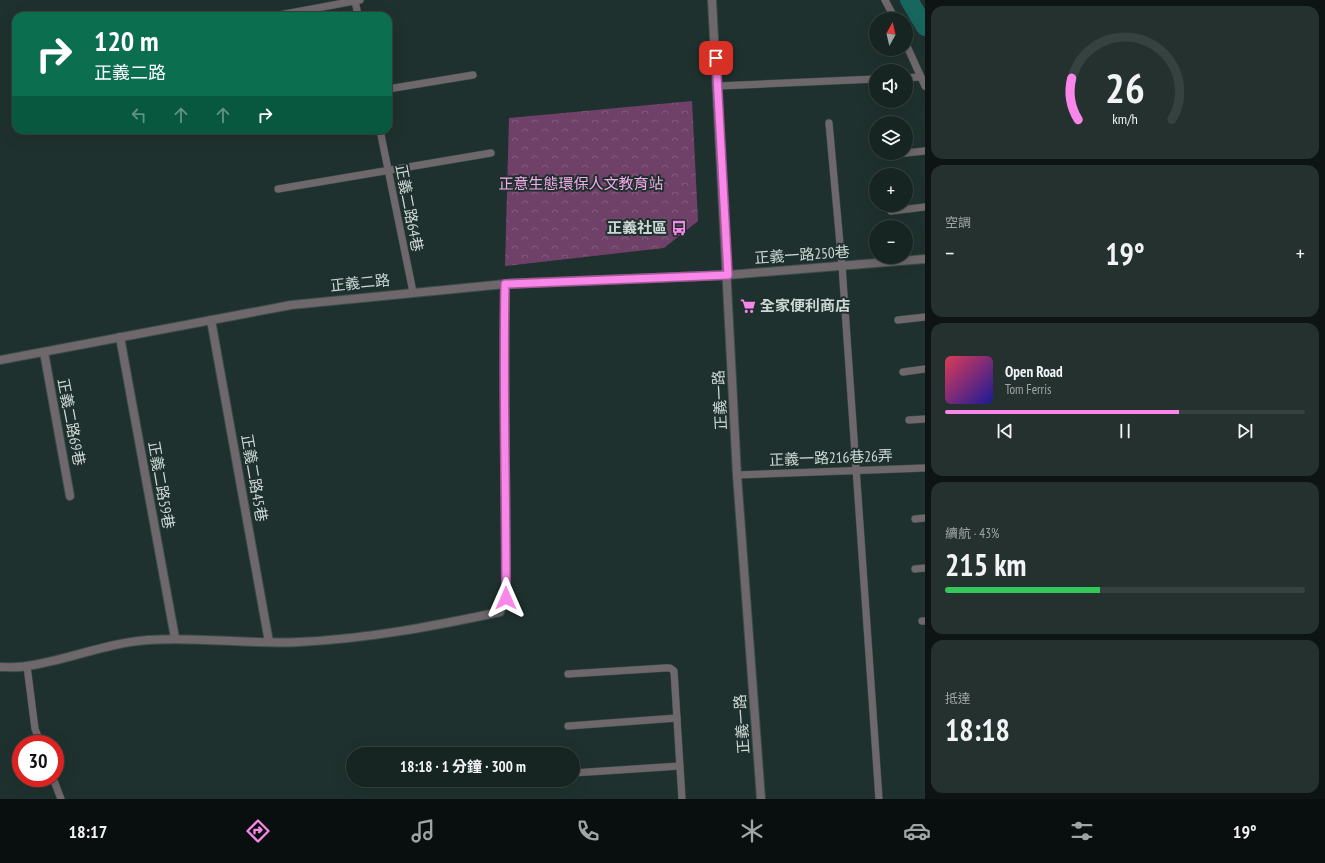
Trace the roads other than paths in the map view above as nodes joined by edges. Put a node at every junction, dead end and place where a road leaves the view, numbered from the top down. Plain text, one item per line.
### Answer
1 (357, 0) edge
2 (712, 0) edge
3 (885, 0) edge
4 (295, 12) edge
5 (358, 12) edge
6 (891, 12) edge
7 (911, 56) edge
8 (473, 75) dead end
9 (920, 77) junction
10 (913, 78) edge
11 (869, 79) edge
12 (718, 86) junction
13 (925, 86) edge
14 (392, 88) edge
15 (829, 123) dead end
16 (381, 134) edge
17 (925, 151) edge
18 (913, 152) edge
19 (491, 153) dead end
20 (388, 170) junction
21 (278, 189) dead end
22 (925, 207) edge
23 (913, 208) edge
24 (925, 260) edge
25 (842, 266) junction
26 (728, 275) junction
27 (505, 284) junction
28 (412, 292) junction
29 (925, 318) edge
30 (211, 320) junction
31 (898, 320) dead end
32 (120, 337) junction
33 (44, 352) junction
34 (0, 360) edge
35 (925, 369) edge
36 (903, 372) dead end
37 (925, 419) edge
38 (909, 420) dead end
39 (925, 468) edge
40 (855, 470) junction
41 (737, 475) junction
42 (70, 496) dead end
43 (925, 518) edge
44 (915, 519) dead end
45 (925, 568) edge
46 (915, 569) dead end
47 (175, 638) junction
48 (269, 642) junction
49 (27, 666) junction
50 (0, 667) edge
51 (568, 674) dead end
52 (677, 718) junction
53 (568, 726) dead end
54 (37, 735) edge
55 (680, 766) junction
56 (580, 773) edge
57 (56, 787) edge
58 (61, 799) edge
59 (682, 799) edge
60 (761, 799) edge
61 (879, 799) edge

1 - 4 lane
1 - 5 lane
2 - 12 street, 正義一路
3 - 6 lane
7 - 9 lane
8 - 14 lane
9 - 10 lane
9 - 13 lane
11 - 12 lane
12 - 26 street, 正義一路
15 - 25 lane
16 - 20 lane, 正義二路64巷
17 - 18 lane
19 - 20 lane
20 - 21 lane
20 - 28 lane, 正義二路64巷
22 - 23 lane
24 - 25 street, 正義一路250巷
25 - 26 street, 正義一路250巷
25 - 40 lane
26 - 27 street, 正義二路
26 - 41 street, 正義一路
27 - 28 street, 正義二路
27 - 48 street
28 - 30 street, 正義二路
29 - 31 lane
30 - 32 street, 正義二路
30 - 48 street, 正義二路45巷
32 - 33 street, 正義二路
32 - 47 street, 正義二路59巷
33 - 34 street, 正義二路
33 - 42 street, 正義二路69巷
35 - 36 lane
37 - 38 lane
39 - 40 lane, 正義一路216巷26弄
40 - 41 lane, 正義一路216巷26弄
40 - 61 lane
41 - 60 street, 正義一路
43 - 44 lane
45 - 46 lane
47 - 48 street
47 - 49 street
49 - 50 street
49 - 54 lane
51 - 52 lane
52 - 53 lane
52 - 55 lane
55 - 56 lane
55 - 59 lane
57 - 58 lane

